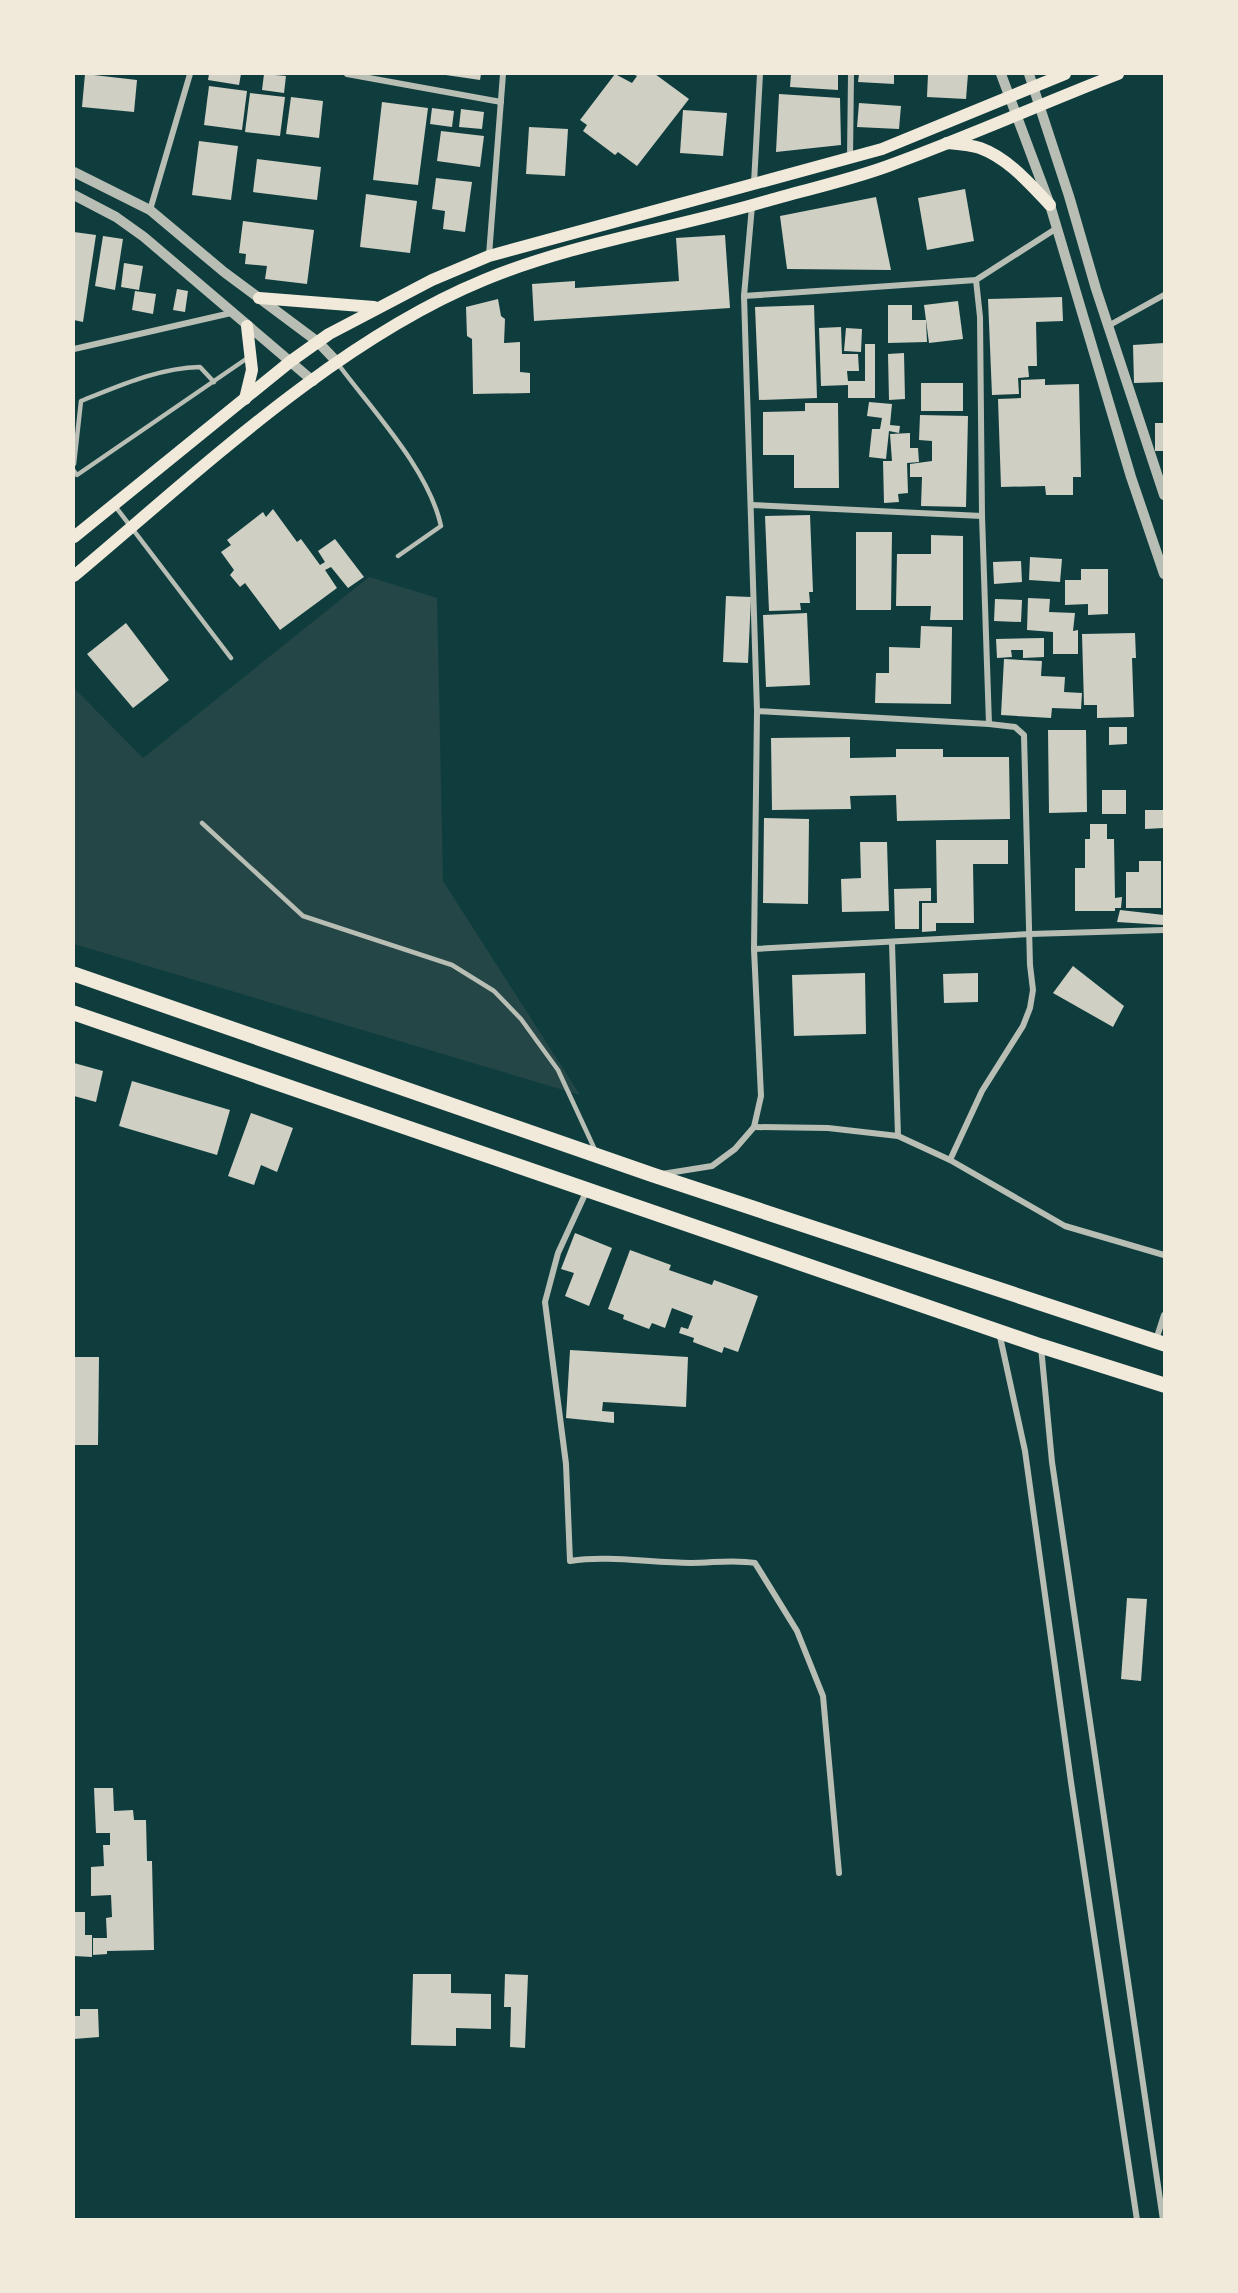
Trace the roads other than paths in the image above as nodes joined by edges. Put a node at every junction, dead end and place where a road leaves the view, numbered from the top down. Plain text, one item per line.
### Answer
1 (190, 74) edge
2 (347, 74) edge
3 (503, 74) edge
4 (760, 74) edge
5 (851, 74) edge
6 (1001, 74) edge
7 (1065, 74) edge
8 (1118, 74) edge
9 (1031, 79) edge
10 (1008, 95) junction
11 (501, 102) junction
12 (1041, 106) junction
13 (1018, 115) junction
14 (945, 143) junction
15 (850, 158) junction
16 (74, 172) edge
17 (754, 183) junction
18 (74, 195) edge
19 (752, 205) junction
20 (1050, 205) junction
21 (150, 210) junction
22 (1057, 228) junction
23 (489, 256) junction
24 (976, 280) junction
25 (744, 296) junction
26 (1164, 296) edge
27 (259, 298) junction
28 (376, 307) junction
29 (231, 313) junction
30 (248, 326) junction
31 (1108, 326) junction
32 (318, 342) junction
33 (74, 349) edge
34 (249, 357) junction
35 (291, 361) junction
36 (337, 362) junction
37 (313, 381) junction
38 (214, 382) junction
39 (245, 399) junction
40 (74, 464) edge
41 (74, 471) edge
42 (1164, 495) edge
43 (114, 504) junction
44 (751, 505) junction
45 (982, 516) junction
46 (131, 529) junction
47 (74, 537) edge
48 (398, 556) dead end
49 (1164, 574) edge
50 (74, 576) edge
51 (231, 658) dead end
52 (758, 711) junction
53 (989, 724) junction
54 (201, 823) dead end
55 (1164, 930) edge
56 (1030, 934) junction
57 (892, 943) junction
58 (754, 949) junction
59 (74, 974) edge
60 (74, 1012) edge
61 (754, 1127) junction
62 (898, 1136) junction
63 (599, 1157) junction
64 (950, 1160) junction
65 (653, 1175) junction
66 (587, 1190) junction
67 (1164, 1255) edge
68 (1164, 1315) edge
69 (999, 1332) junction
70 (1160, 1342) edge
71 (1041, 1346) junction
72 (1164, 1385) edge
73 (839, 1873) dead end
74 (1137, 2220) edge
75 (1163, 2220) edge

1 - 21 street
2 - 11 street
3 - 11 street
4 - 17 street
5 - 15 street
6 - 10 street
7 - 9 main road
8 - 12 main road
9 - 10 main road
9 - 12 street
10 - 13 street
10 - 15 main road
11 - 23 street
12 - 13 main road
12 - 31 street
13 - 14 main road
13 - 20 street
14 - 19 main road
14 - 20 main road
15 - 17 main road
16 - 21 street
17 - 23 main road
18 - 29 street
19 - 25 street
19 - 36 main road
20 - 22 street
21 - 27 street
22 - 24 street
22 - 49 street
23 - 28 main road
24 - 25 street
24 - 45 street
25 - 44 street
26 - 31 street
27 - 28 main road
27 - 32 street
28 - 32 main road
29 - 30 street
29 - 33 street
30 - 34 main road
30 - 35 street
31 - 42 street
32 - 35 main road
32 - 36 street
34 - 38 lane
34 - 39 main road
35 - 37 street
35 - 39 main road
36 - 37 main road
36 - 48 lane
37 - 46 main road
38 - 40 lane
38 - 41 lane
39 - 43 main road
43 - 46 lane
43 - 47 main road
44 - 45 street
44 - 52 street
45 - 53 street
46 - 50 main road
46 - 51 lane
52 - 53 street
52 - 58 street
53 - 56 street
54 - 63 lane
55 - 56 street
56 - 57 street
56 - 64 street
57 - 58 street
57 - 62 street
58 - 61 street
59 - 63 highway
60 - 66 highway
61 - 62 street
61 - 65 street
62 - 64 street
63 - 65 highway
64 - 67 street
65 - 70 highway
66 - 69 highway
66 - 73 street
68 - 70 street
69 - 71 highway
69 - 74 street
71 - 72 highway
71 - 75 street

